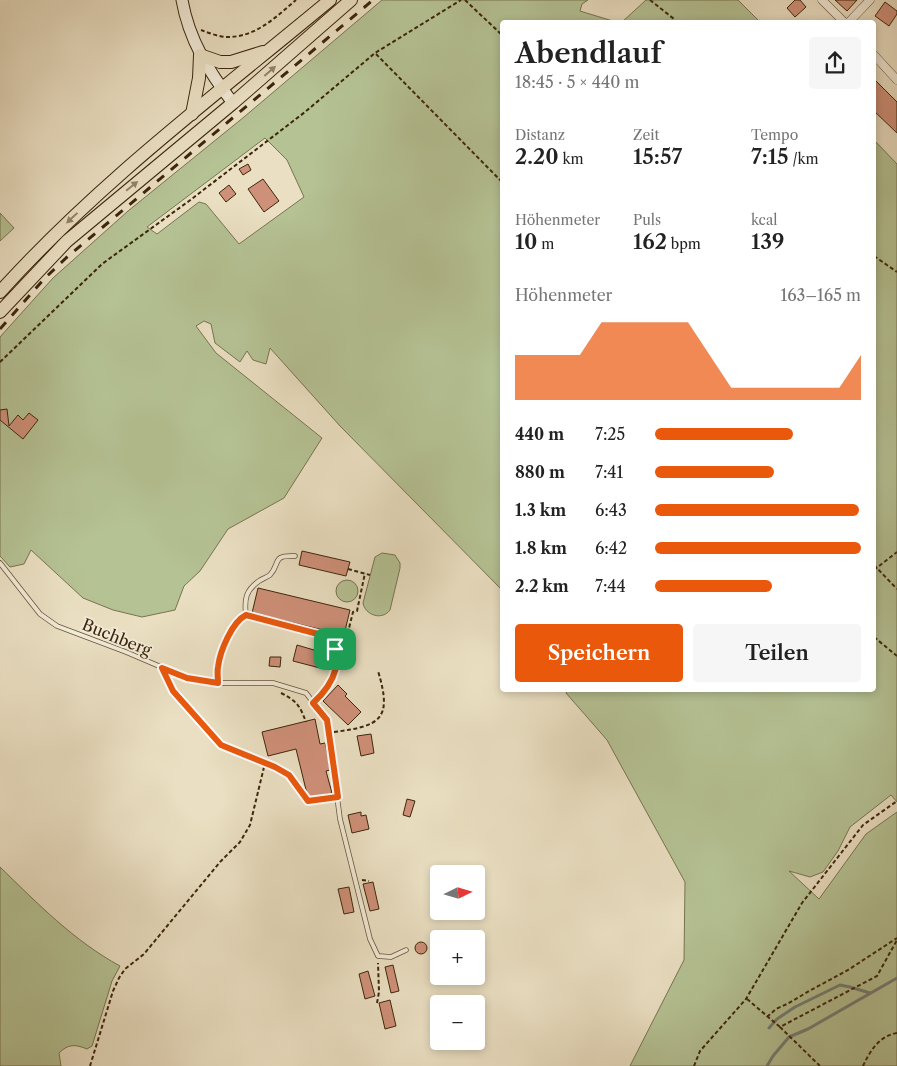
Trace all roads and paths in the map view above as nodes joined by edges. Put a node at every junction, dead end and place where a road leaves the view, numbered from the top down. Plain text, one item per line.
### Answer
1 (182, 0) edge
2 (296, 0) edge
3 (330, 0) edge
4 (351, 0) edge
5 (461, 0) edge
6 (465, 0) edge
7 (650, 0) edge
8 (822, 0) edge
9 (870, 0) edge
10 (674, 20) edge
11 (842, 20) edge
12 (851, 20) edge
13 (210, 33) dead end
14 (500, 33) edge
15 (268, 51) junction
16 (375, 53) junction
17 (200, 55) junction
18 (876, 57) edge
19 (897, 80) edge
20 (222, 89) junction
21 (233, 104) junction
22 (192, 114) junction
23 (500, 180) edge
24 (876, 257) edge
25 (897, 272) edge
26 (0, 292) edge
27 (0, 312) edge
28 (0, 362) edge
29 (897, 552) edge
30 (295, 556) dead end
31 (0, 562) edge
32 (877, 568) joint
33 (348, 569) dead end
34 (365, 574) junction
35 (370, 575) dead end
36 (897, 589) edge
37 (246, 615) junction
38 (876, 639) edge
39 (335, 649) junction
40 (897, 656) edge
41 (162, 668) junction
42 (378, 670) dead end
43 (218, 683) junction
44 (279, 692) dead end
45 (313, 703) junction
46 (306, 722) dead end
47 (328, 732) junction
48 (265, 763) junction
49 (338, 797) junction
50 (897, 801) edge
51 (897, 939) edge
52 (406, 950) dead end
53 (378, 956) junction
54 (746, 999) junction
55 (377, 1003) dead end
56 (767, 1017) junction
57 (780, 1027) junction
58 (897, 1033) edge
59 (90, 1066) edge
60 (694, 1066) edge
61 (820, 1066) edge
62 (863, 1066) edge

1 - 17 street
2 - 13 path
3 - 15 main road
21 -> 4 main road
5 - 16 path
6 - 14 path
7 - 10 path
8 - 11 street
9 - 12 street
15 - 17 main road
15 - 20 main road
16 - 23 path
16 - 28 path
17 - 20 street
17 - 22 main road
18 - 19 street
20 - 21 street
20 - 22 main road
27 -> 21 main road
22 -> 26 main road
24 - 25 path
29 - 32 path
30 - 37 lane
31 - 41 lane, Buchberg
32 - 36 path
33 - 34 path
34 - 35 path
34 - 39 path
37 - 39 lane
37 - 43 lane
38 - 40 path
39 - 45 lane
41 - 43 lane, Buchberg
41 - 48 path
42 - 47 path
43 - 45 lane, Buchberg
44 - 46 path
45 - 47 lane, Buchberg
47 - 49 lane, Buchberg
48 - 49 path
48 - 59 path
49 - 53 lane, Buchberg
50 - 54 path
51 - 56 path
51 - 57 path
52 - 53 lane
53 - 55 path
54 - 56 path
54 - 60 path
56 - 57 path
57 - 61 path
58 - 62 path

